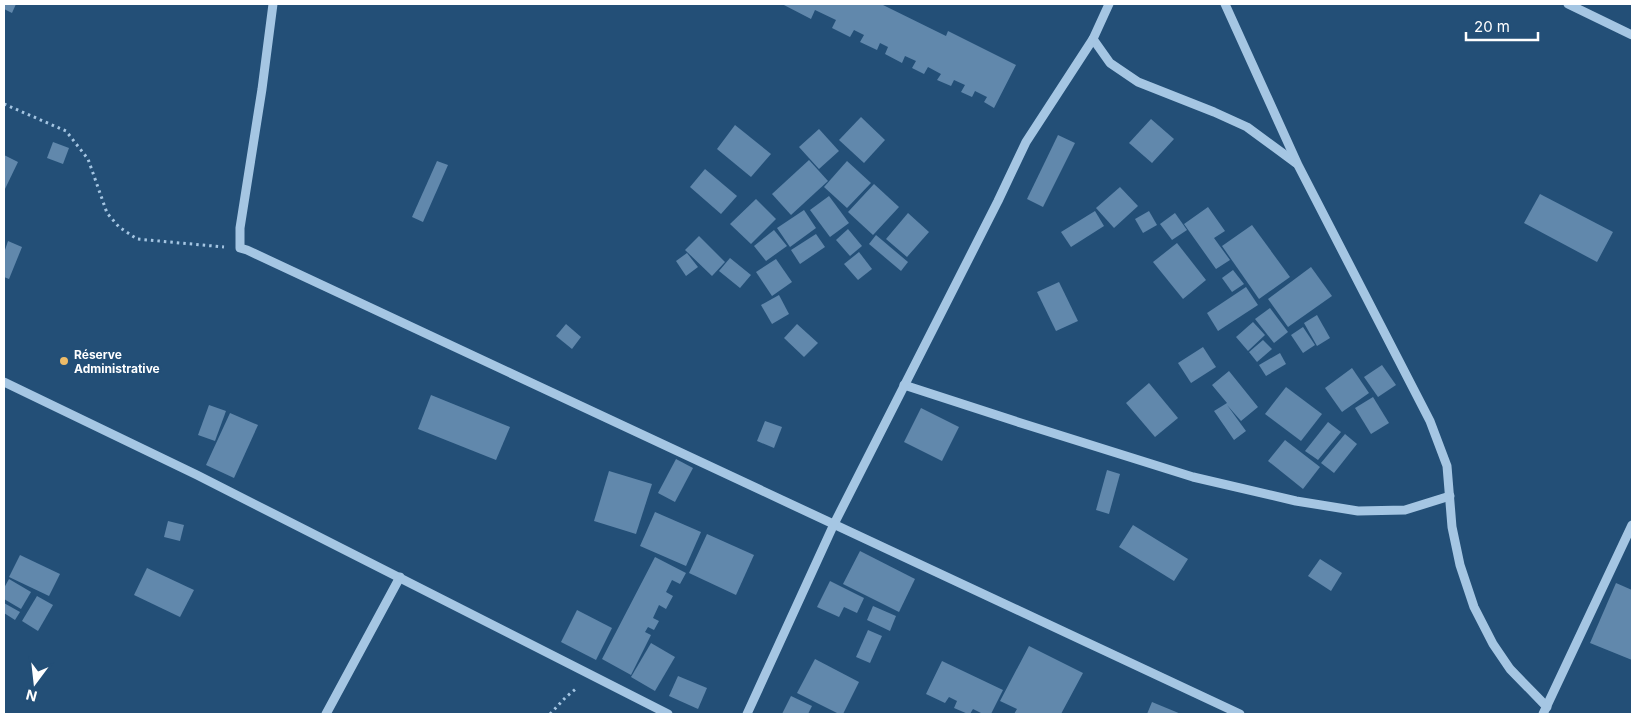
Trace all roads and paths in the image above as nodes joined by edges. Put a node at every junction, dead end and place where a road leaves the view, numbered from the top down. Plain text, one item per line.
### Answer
1 (273, 4) edge
2 (1109, 4) edge
3 (1225, 4) edge
4 (1568, 4) edge
5 (1632, 35) edge
6 (1093, 38) junction
7 (4, 104) edge
8 (1298, 165) junction
9 (247, 250) junction
10 (4, 382) edge
11 (904, 385) junction
12 (1450, 496) junction
13 (834, 524) junction
14 (1632, 524) edge
15 (400, 577) junction
16 (592, 676) junction
17 (1545, 711) edge
18 (326, 714) edge
19 (550, 714) edge
20 (668, 714) edge
21 (747, 714) edge
22 (1240, 714) edge

1 - 9 street
2 - 6 street
3 - 8 street
4 - 5 street
6 - 8 street
6 - 11 street
7 - 9 path
8 - 12 street
9 - 13 street
10 - 15 street
11 - 12 street
11 - 13 street
12 - 17 street
13 - 21 street
13 - 22 street
14 - 17 street
15 - 16 street
15 - 18 street
16 - 19 path
16 - 20 street

